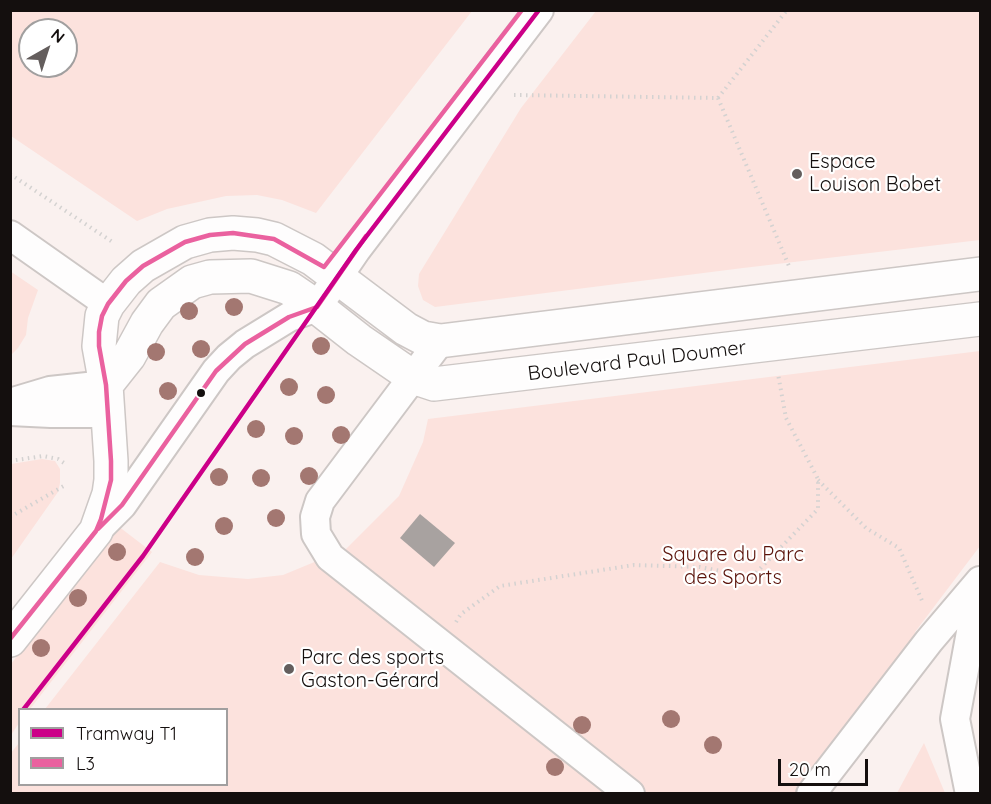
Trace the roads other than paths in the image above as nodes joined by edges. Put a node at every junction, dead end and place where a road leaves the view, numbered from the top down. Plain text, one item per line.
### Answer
1 (522, 10) edge
2 (539, 10) edge
3 (10, 235) edge
4 (331, 272) junction
5 (981, 274) edge
6 (108, 304) junction
7 (317, 307) junction
8 (981, 319) edge
9 (440, 341) junction
10 (413, 377) junction
11 (107, 399) junction
12 (10, 403) edge
13 (10, 411) edge
14 (96, 531) junction
15 (981, 581) edge
16 (10, 640) edge
17 (630, 794) edge
18 (811, 794) edge
19 (970, 794) edge

1 - 4 street
2 - 4 street
3 - 6 street
4 - 6 main road
4 - 7 street
4 - 9 main road
5 - 9 main road
6 - 11 main road
7 - 10 main road, Boulevard Paul Doumer
7 - 11 main road, Boulevard Paul Doumer
7 - 14 street
8 - 10 main road, Boulevard Paul Doumer
9 - 10 street
10 - 17 street
11 - 12 street
11 - 13 street
11 - 14 main road
14 - 16 main road
15 - 18 street
15 - 19 street

